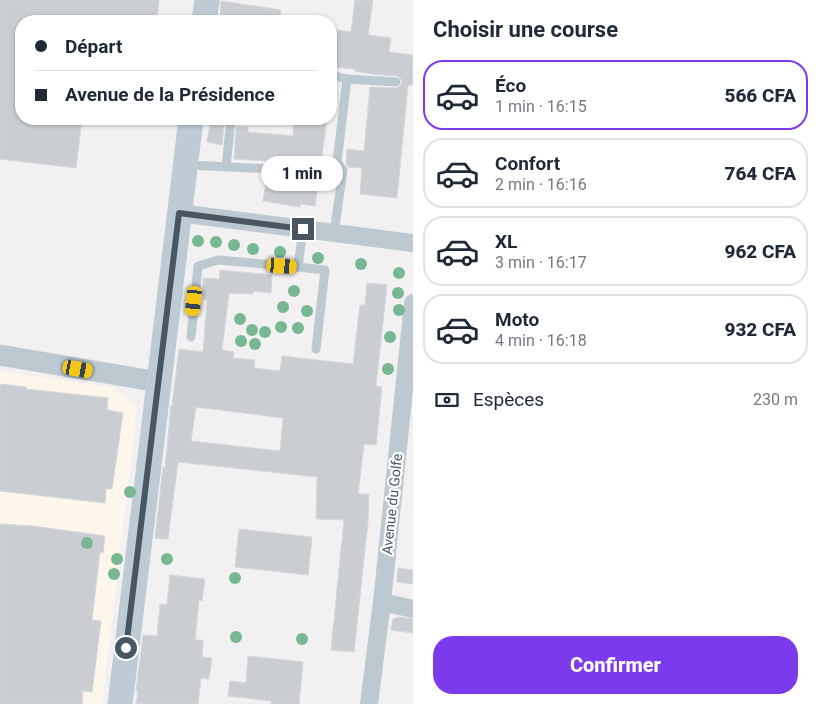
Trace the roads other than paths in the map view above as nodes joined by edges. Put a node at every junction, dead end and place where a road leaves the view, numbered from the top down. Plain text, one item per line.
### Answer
1 (207, 0) edge
2 (205, 15) edge
3 (337, 76) edge
4 (347, 79) junction
5 (396, 82) dead end
6 (190, 125) edge
7 (230, 125) edge
8 (185, 165) junction
9 (226, 167) junction
10 (274, 169) dead end
11 (179, 213) junction
12 (303, 229) junction
13 (334, 233) junction
14 (413, 243) edge
15 (298, 267) junction
16 (413, 303) edge
17 (191, 337) dead end
18 (316, 349) dead end
19 (0, 355) edge
20 (159, 382) junction
21 (382, 602) junction
22 (413, 610) edge
23 (120, 704) edge
24 (369, 704) edge

1 - 2 main road
3 - 4 lane
4 - 5 lane
4 - 13 lane
6 - 8 main road
7 - 9 lane
8 - 9 lane
8 - 11 main road
9 - 10 lane
11 - 12 street
11 - 20 main road
12 - 13 street
12 - 15 lane
13 - 14 street
15 - 17 lane
15 - 18 lane
16 - 21 street, Avenue du Golfe
19 - 20 street
20 - 23 main road
21 - 22 street
21 - 24 street, Avenue du Golfe

